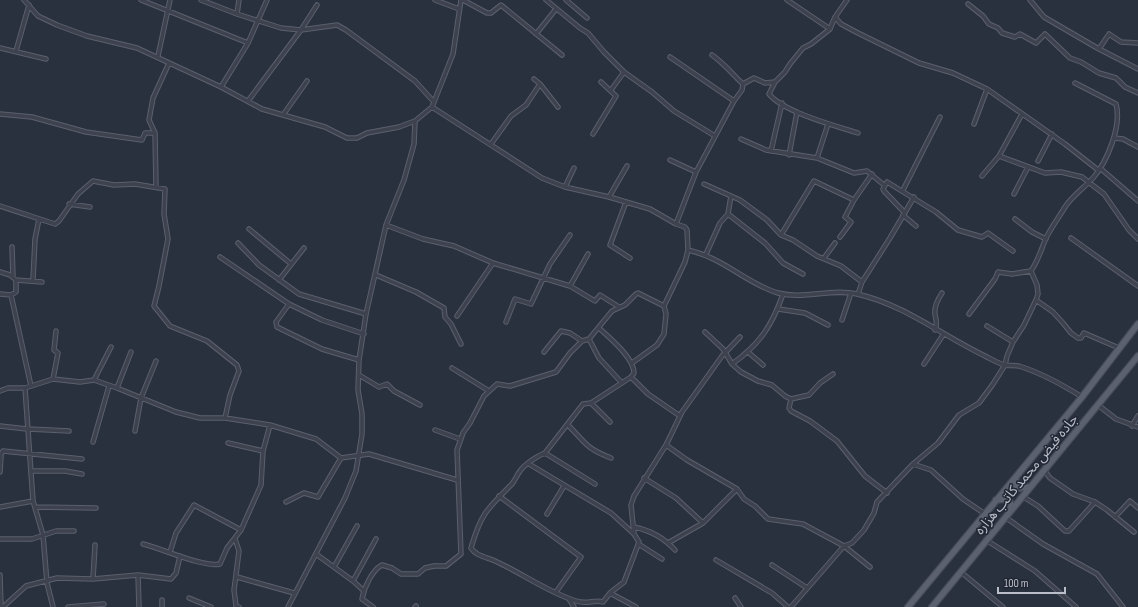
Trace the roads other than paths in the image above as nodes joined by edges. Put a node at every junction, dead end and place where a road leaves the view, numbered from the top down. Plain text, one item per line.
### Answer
1 (24, 0) edge
2 (141, 0) edge
3 (170, 0) edge
4 (201, 0) edge
5 (239, 0) edge
6 (267, 0) edge
7 (435, 0) edge
8 (462, 0) edge
9 (546, 0) edge
10 (566, 0) edge
11 (787, 0) edge
12 (847, 0) edge
13 (1030, 0) edge
14 (968, 4) dead end
15 (29, 5) junction
16 (317, 5) dead end
17 (459, 9) junction
18 (556, 9) junction
19 (167, 10) junction
20 (237, 14) junction
21 (835, 17) junction
22 (587, 18) dead end
23 (259, 21) junction
24 (830, 29) junction
25 (301, 30) junction
26 (536, 34) junction
27 (1138, 36) edge
28 (1136, 42) edge
29 (248, 43) junction
30 (0, 48) edge
31 (1099, 49) junction
32 (16, 51) junction
33 (562, 55) dead end
34 (712, 55) dead end
35 (158, 56) junction
36 (670, 56) dead end
37 (46, 59) dead end
38 (169, 63) junction
39 (1138, 69) edge
40 (624, 72) junction
41 (534, 79) dead end
42 (307, 81) dead end
43 (600, 82) dead end
44 (775, 82) junction
45 (540, 84) junction
46 (743, 84) junction
47 (1075, 84) dead end
48 (221, 87) junction
49 (987, 89) junction
50 (611, 90) junction
51 (1138, 93) edge
52 (248, 101) junction
53 (734, 101) junction
54 (434, 102) junction
55 (782, 104) junction
56 (432, 107) junction
57 (558, 107) dead end
58 (797, 112) junction
59 (0, 114) edge
60 (1022, 114) junction
61 (283, 115) junction
62 (940, 118) dead end
63 (415, 121) junction
64 (828, 124) junction
65 (974, 124) dead end
66 (154, 133) junction
67 (858, 133) dead end
68 (593, 134) dead end
69 (1052, 134) junction
70 (715, 136) junction
71 (1114, 138) junction
72 (741, 139) dead end
73 (491, 144) junction
74 (1138, 147) edge
75 (771, 151) junction
76 (789, 155) junction
77 (999, 156) junction
78 (817, 158) junction
79 (670, 160) dead end
80 (1038, 161) dead end
81 (628, 166) dead end
82 (1028, 167) junction
83 (574, 168) dead end
84 (1099, 169) junction
85 (696, 172) junction
86 (872, 174) junction
87 (982, 176) dead end
88 (1088, 182) junction
89 (704, 184) dead end
90 (884, 185) junction
91 (156, 187) junction
92 (565, 187) junction
93 (903, 190) junction
94 (1014, 194) dead end
95 (731, 196) junction
96 (609, 197) junction
97 (914, 197) junction
98 (854, 200) junction
99 (1138, 201) edge
100 (626, 202) junction
101 (69, 204) junction
102 (0, 206) edge
103 (90, 207) dead end
104 (903, 213) junction
105 (728, 214) junction
106 (39, 219) junction
107 (1015, 219) dead end
108 (676, 224) junction
109 (386, 225) junction
110 (916, 226) dead end
111 (250, 229) dead end
112 (570, 235) dead end
113 (781, 235) junction
114 (840, 237) dead end
115 (1071, 238) dead end
116 (1046, 239) junction
117 (1138, 239) edge
118 (238, 243) dead end
119 (835, 243) dead end
120 (12, 247) dead end
121 (304, 248) dead end
122 (688, 250) junction
123 (1014, 251) dead end
124 (588, 254) dead end
125 (706, 254) junction
126 (220, 257) dead end
127 (630, 258) dead end
128 (824, 258) junction
129 (493, 263) junction
130 (291, 264) junction
131 (1031, 271) junction
132 (0, 272) edge
133 (803, 274) dead end
134 (376, 275) junction
135 (14, 278) junction
136 (545, 278) junction
137 (33, 280) junction
138 (279, 280) junction
139 (42, 282) dead end
140 (862, 282) junction
141 (570, 286) junction
142 (1138, 286) edge
143 (851, 293) junction
144 (942, 293) dead end
145 (0, 294) edge
146 (783, 294) junction
147 (858, 294) junction
148 (11, 295) junction
149 (1036, 300) junction
150 (289, 304) junction
151 (664, 306) junction
152 (619, 307) junction
153 (778, 309) junction
154 (366, 314) junction
155 (969, 314) dead end
156 (457, 316) dead end
157 (842, 320) dead end
158 (506, 322) dead end
159 (1138, 324) edge
160 (828, 325) dead end
161 (987, 326) dead end
162 (599, 328) junction
163 (935, 330) junction
164 (56, 331) dead end
165 (705, 332) dead end
166 (364, 334) junction
167 (943, 335) junction
168 (740, 337) dead end
169 (589, 339) junction
170 (582, 341) junction
171 (1013, 342) junction
172 (461, 344) dead end
173 (111, 347) dead end
174 (1119, 348) junction
175 (131, 352) dead end
176 (544, 352) dead end
177 (748, 352) junction
178 (725, 353) junction
179 (1138, 356) edge
180 (359, 360) junction
181 (156, 361) dead end
182 (632, 363) junction
183 (732, 364) junction
184 (924, 364) dead end
185 (763, 365) dead end
186 (1005, 365) junction
187 (452, 368) dead end
188 (833, 374) dead end
189 (359, 375) junction
190 (631, 377) junction
191 (53, 379) junction
192 (94, 380) junction
193 (622, 382) junction
194 (31, 386) junction
195 (109, 386) junction
196 (25, 388) junction
197 (117, 388) junction
198 (0, 391) edge
199 (489, 391) junction
200 (1082, 396) junction
201 (141, 398) junction
202 (791, 399) junction
203 (591, 403) junction
204 (420, 405) dead end
205 (1098, 405) junction
206 (680, 416) junction
207 (1138, 416) edge
208 (225, 418) junction
209 (610, 422) dead end
210 (270, 425) junction
211 (568, 425) junction
212 (0, 426) edge
213 (1132, 426) junction
214 (1138, 427) edge
215 (28, 429) junction
216 (435, 430) dead end
217 (69, 431) dead end
218 (135, 431) dead end
219 (460, 439) junction
220 (93, 442) dead end
221 (228, 443) dead end
222 (666, 444) junction
223 (263, 451) junction
224 (545, 453) junction
225 (29, 455) junction
226 (358, 455) junction
227 (1, 456) edge
228 (341, 458) junction
229 (611, 458) dead end
230 (82, 459) dead end
231 (529, 464) junction
232 (913, 464) junction
233 (1044, 470) junction
234 (31, 471) junction
235 (0, 472) edge
236 (82, 474) dead end
237 (1016, 476) junction
238 (644, 478) junction
239 (457, 480) junction
240 (595, 484) dead end
241 (564, 486) junction
242 (1029, 488) junction
243 (737, 489) junction
244 (886, 493) junction
245 (499, 496) junction
246 (1022, 496) junction
247 (996, 500) junction
248 (33, 501) junction
249 (286, 502) dead end
250 (1095, 502) junction
251 (35, 506) junction
252 (0, 507) edge
253 (96, 508) dead end
254 (1138, 508) edge
255 (1011, 510) junction
256 (547, 514) dead end
257 (985, 514) junction
258 (1006, 517) junction
259 (1115, 517) junction
260 (703, 523) junction
261 (357, 526) dead end
262 (634, 527) junction
263 (241, 530) junction
264 (74, 531) dead end
265 (1134, 532) dead end
266 (634, 534) junction
267 (43, 535) junction
268 (0, 539) edge
269 (376, 539) dead end
270 (235, 540) junction
271 (986, 540) junction
272 (668, 543) junction
273 (95, 544) dead end
274 (143, 544) dead end
275 (640, 545) junction
276 (844, 546) junction
277 (675, 550) dead end
278 (170, 552) junction
279 (316, 554) junction
280 (180, 556) junction
281 (662, 559) dead end
282 (716, 560) dead end
283 (772, 565) dead end
284 (334, 567) junction
285 (870, 567) dead end
286 (961, 572) junction
287 (0, 576) edge
288 (138, 576) junction
289 (237, 577) junction
290 (93, 579) junction
291 (48, 580) junction
292 (353, 581) junction
293 (807, 588) junction
294 (364, 591) junction
295 (556, 592) junction
296 (294, 593) junction
297 (610, 593) junction
298 (189, 598) dead end
299 (734, 598) dead end
300 (569, 599) junction
301 (162, 600) dead end
302 (603, 602) junction
303 (104, 604) dead end
304 (2, 607) edge
305 (53, 607) edge
306 (70, 607) edge
307 (139, 607) edge
308 (162, 607) edge
309 (211, 607) edge
310 (239, 607) edge
311 (289, 607) edge
312 (373, 607) edge
313 (574, 607) edge
314 (603, 607) edge
315 (636, 607) edge
316 (741, 607) edge
317 (788, 607) edge
318 (791, 607) edge
319 (908, 607) edge
320 (932, 607) edge
321 (1003, 607) edge
322 (1076, 607) edge
323 (1123, 607) edge

1 - 15 street
2 - 19 street
3 - 19 street
4 - 20 street
5 - 20 street
6 - 23 street
7 - 17 street
8 - 17 street
8 - 26 street
9 - 18 street
10 - 22 street
11 - 24 street
12 - 21 street
13 - 31 street
14 - 51 street
15 - 32 street
15 - 35 street
16 - 25 street
17 - 54 street
18 - 26 street
18 - 40 street
19 - 29 street
19 - 35 street
20 - 23 street
21 - 24 street
21 - 49 street
23 - 25 street
23 - 29 street
24 - 44 street
25 - 52 street
25 - 54 street
26 - 33 street
27 - 28 street
28 - 31 street
29 - 48 street
30 - 32 street
31 - 39 street
32 - 37 street
34 - 46 street
35 - 38 street
36 - 53 street
38 - 48 street
38 - 66 street
40 - 50 street
40 - 70 street
41 - 45 street
42 - 61 street
43 - 50 street
44 - 46 street
44 - 55 street
45 - 57 street
45 - 73 street
46 - 53 street
47 - 71 street
48 - 52 street
49 - 60 street
49 - 65 street
50 - 68 street
52 - 61 street
53 - 70 street
54 - 56 street
55 - 58 street
55 - 75 street
56 - 63 street
56 - 73 street
58 - 64 street
58 - 76 street
59 - 66 street
60 - 69 street
60 - 77 street
61 - 63 street
62 - 93 street
63 - 109 street
64 - 67 street
64 - 78 street
66 - 91 street
69 - 80 street
69 - 84 street
70 - 85 street
71 - 74 street
71 - 84 street
72 - 75 street
73 - 92 street
75 - 76 street
76 - 78 street
77 - 82 street
77 - 87 street
78 - 86 street
79 - 85 street
81 - 96 street
82 - 88 street
82 - 94 street
83 - 92 street
84 - 88 street
84 - 99 street
85 - 108 street
86 - 90 street
86 - 98 street
88 - 116 street
88 - 117 street
89 - 95 street
90 - 93 street
90 - 104 street
91 - 101 street
91 - 208 street
92 - 96 street
93 - 97 street
95 - 105 street
95 - 113 street
96 - 100 street
97 - 104 street
97 - 123 street
98 - 113 street
98 - 114 street
100 - 108 street
100 - 127 street
101 - 103 street
101 - 106 street
102 - 106 street
104 - 110 street
104 - 140 street
105 - 125 street
105 - 133 street
106 - 137 street
107 - 116 street
108 - 122 street
109 - 129 street
109 - 134 street
111 - 130 street
112 - 136 street
113 - 128 street
115 - 142 street
116 - 131 street
118 - 138 street
119 - 128 street
120 - 135 street
121 - 130 street
122 - 125 street
122 - 151 street
124 - 141 street
125 - 146 street
126 - 150 street
128 - 140 street
129 - 136 street
129 - 156 street
130 - 138 street
131 - 149 street
131 - 155 street
132 - 135 street
134 - 154 street
134 - 172 street
135 - 137 street
135 - 148 street
136 - 141 street
136 - 158 street
137 - 139 street
138 - 154 street
140 - 147 street
141 - 152 street
143 - 146 street
143 - 147 street
143 - 157 street
144 - 163 street
145 - 148 street
146 - 153 street
147 - 163 street
148 - 194 street
149 - 171 street
149 - 174 street
150 - 166 street
150 - 180 street
151 - 152 street
151 - 182 street
152 - 162 street
153 - 160 street
153 - 177 street
154 - 166 street
159 - 174 main road
161 - 171 street
162 - 169 street
162 - 182 street
163 - 167 street
164 - 191 street
165 - 178 street
166 - 180 street
167 - 184 street
167 - 186 street
168 - 178 street
169 - 170 street
169 - 193 street
170 - 176 street
170 - 199 street
171 - 186 street
173 - 192 street
174 - 200 main road
175 - 197 street
177 - 183 street
177 - 185 street
178 - 183 street
178 - 206 street
179 - 205 main road, جاده فیض محمد کاتب هزاره
180 - 189 street
181 - 201 street
182 - 190 street
183 - 202 street
186 - 200 street
186 - 232 street
187 - 199 street
188 - 202 street
189 - 204 street
189 - 226 street
190 - 193 street
190 - 206 street
191 - 192 street
191 - 194 street
192 - 195 street
193 - 203 street
194 - 196 street
195 - 197 street
195 - 220 street
196 - 198 street
196 - 215 street
197 - 201 street
199 - 219 street
200 - 237 main road
201 - 208 street
201 - 218 street
202 - 244 street
203 - 209 street
203 - 211 street
205 - 213 street
205 - 233 main road, جاده فیض محمد کاتب هزاره
206 - 222 street
207 - 213 street
208 - 210 street
210 - 223 street
210 - 228 street
211 - 224 street
211 - 229 street
212 - 215 street
213 - 214 street
215 - 217 street
215 - 225 street
216 - 219 street
219 - 239 street
221 - 223 street
222 - 238 street
222 - 243 street
223 - 263 street
224 - 231 street
224 - 240 street
225 - 227 street
225 - 230 street
225 - 234 street
226 - 228 street
226 - 239 street
226 - 279 street
227 - 235 street
228 - 249 street
231 - 241 street
231 - 245 street
232 - 244 street
232 - 257 street
233 - 242 main road, جاده فیض محمد کاتب هزاره
233 - 250 street
234 - 236 street
234 - 248 street
237 - 242 main road
237 - 247 main road
238 - 260 street
238 - 262 street
239 - 294 street
241 - 256 street
241 - 266 street
242 - 246 main road, جاده فیض محمد کاتب هزاره
243 - 260 street
243 - 276 street
244 - 276 street
245 - 295 street
245 - 295 street
246 - 250 street
246 - 255 main road, جاده فیض محمد کاتب هزاره
247 - 255 main road
247 - 257 main road
248 - 251 street
248 - 252 street
250 - 259 street
251 - 253 street
251 - 267 street
254 - 259 street
255 - 258 main road, جاده فیض محمد کاتب هزاره
257 - 319 main road
258 - 271 main road, جاده فیض محمد کاتب هزاره
258 - 323 street
259 - 265 street
260 - 272 street
261 - 284 street
262 - 266 street
262 - 272 street
263 - 270 street
263 - 278 street
264 - 267 street
266 - 275 street
267 - 268 street
267 - 291 street
269 - 292 street
270 - 280 street
270 - 289 street
271 - 286 main road, جاده فیض محمد کاتب هزاره
271 - 322 street
272 - 277 street
273 - 290 street
274 - 278 street
275 - 281 street
275 - 297 street
276 - 285 street
276 - 293 street
278 - 280 street
279 - 284 street
279 - 296 street
280 - 288 street
282 - 317 street
283 - 293 street
284 - 292 street
286 - 320 main road, جاده فیض محمد کاتب هزاره
286 - 321 street
287 - 304 street
288 - 290 street
288 - 307 street
289 - 296 street
289 - 310 street
290 - 291 street
291 - 304 street
291 - 305 street
292 - 294 street
293 - 318 street
294 - 312 street
295 - 300 street
296 - 311 street
297 - 302 street
297 - 315 street
298 - 309 street
299 - 316 street
300 - 302 street
300 - 313 street
301 - 308 street
302 - 314 street
303 - 306 street

